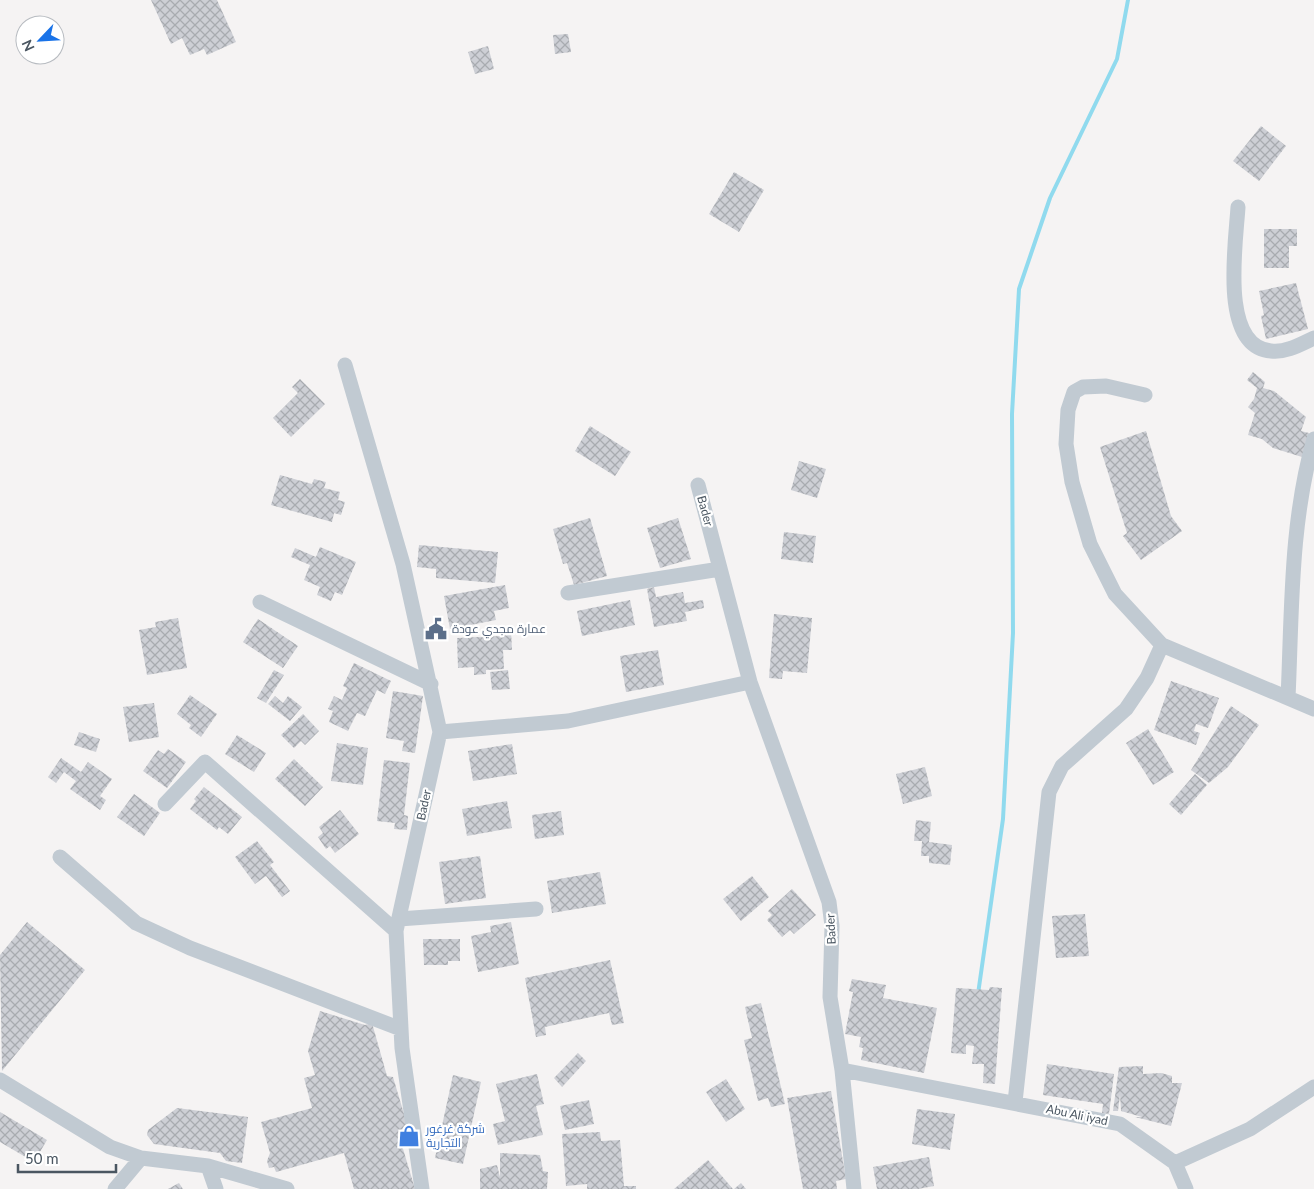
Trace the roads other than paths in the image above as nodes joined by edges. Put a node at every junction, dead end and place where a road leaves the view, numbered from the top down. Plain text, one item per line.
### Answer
1 (1238, 207) dead end
2 (1314, 338) edge
3 (345, 365) dead end
4 (1145, 395) dead end
5 (1314, 439) edge
6 (698, 485) dead end
7 (720, 569) junction
8 (568, 593) dead end
9 (260, 602) dead end
10 (1162, 645) junction
11 (750, 682) junction
12 (431, 684) junction
13 (1288, 698) junction
14 (1314, 709) edge
15 (440, 732) junction
16 (165, 804) dead end
17 (60, 857) dead end
18 (536, 909) dead end
19 (398, 925) junction
20 (401, 1029) junction
21 (842, 1070) junction
22 (0, 1080) edge
23 (1314, 1087) edge
24 (1015, 1102) junction
25 (141, 1158) junction
26 (1175, 1163) junction
27 (208, 1166) junction
28 (115, 1189) edge
29 (216, 1189) edge
30 (287, 1189) edge
31 (422, 1189) edge
32 (854, 1189) edge
33 (1186, 1189) edge

1 - 2 street
3 - 12 street
4 - 10 street
5 - 13 street
6 - 7 street, Bader
7 - 8 street
7 - 11 street, Bader
9 - 12 street
10 - 13 street
10 - 24 street
11 - 15 street
11 - 21 street, Bader
12 - 15 street
13 - 14 street
15 - 19 street, Bader
16 - 19 street
17 - 20 street
18 - 19 street
19 - 20 street, Bader
20 - 31 street, Bader
21 - 24 street, Abu Ali iyad
21 - 32 street, Bader
22 - 25 street
23 - 26 street
24 - 26 street, Abu Ali iyad
25 - 27 street
25 - 28 street
26 - 33 street
27 - 29 street
27 - 30 street

